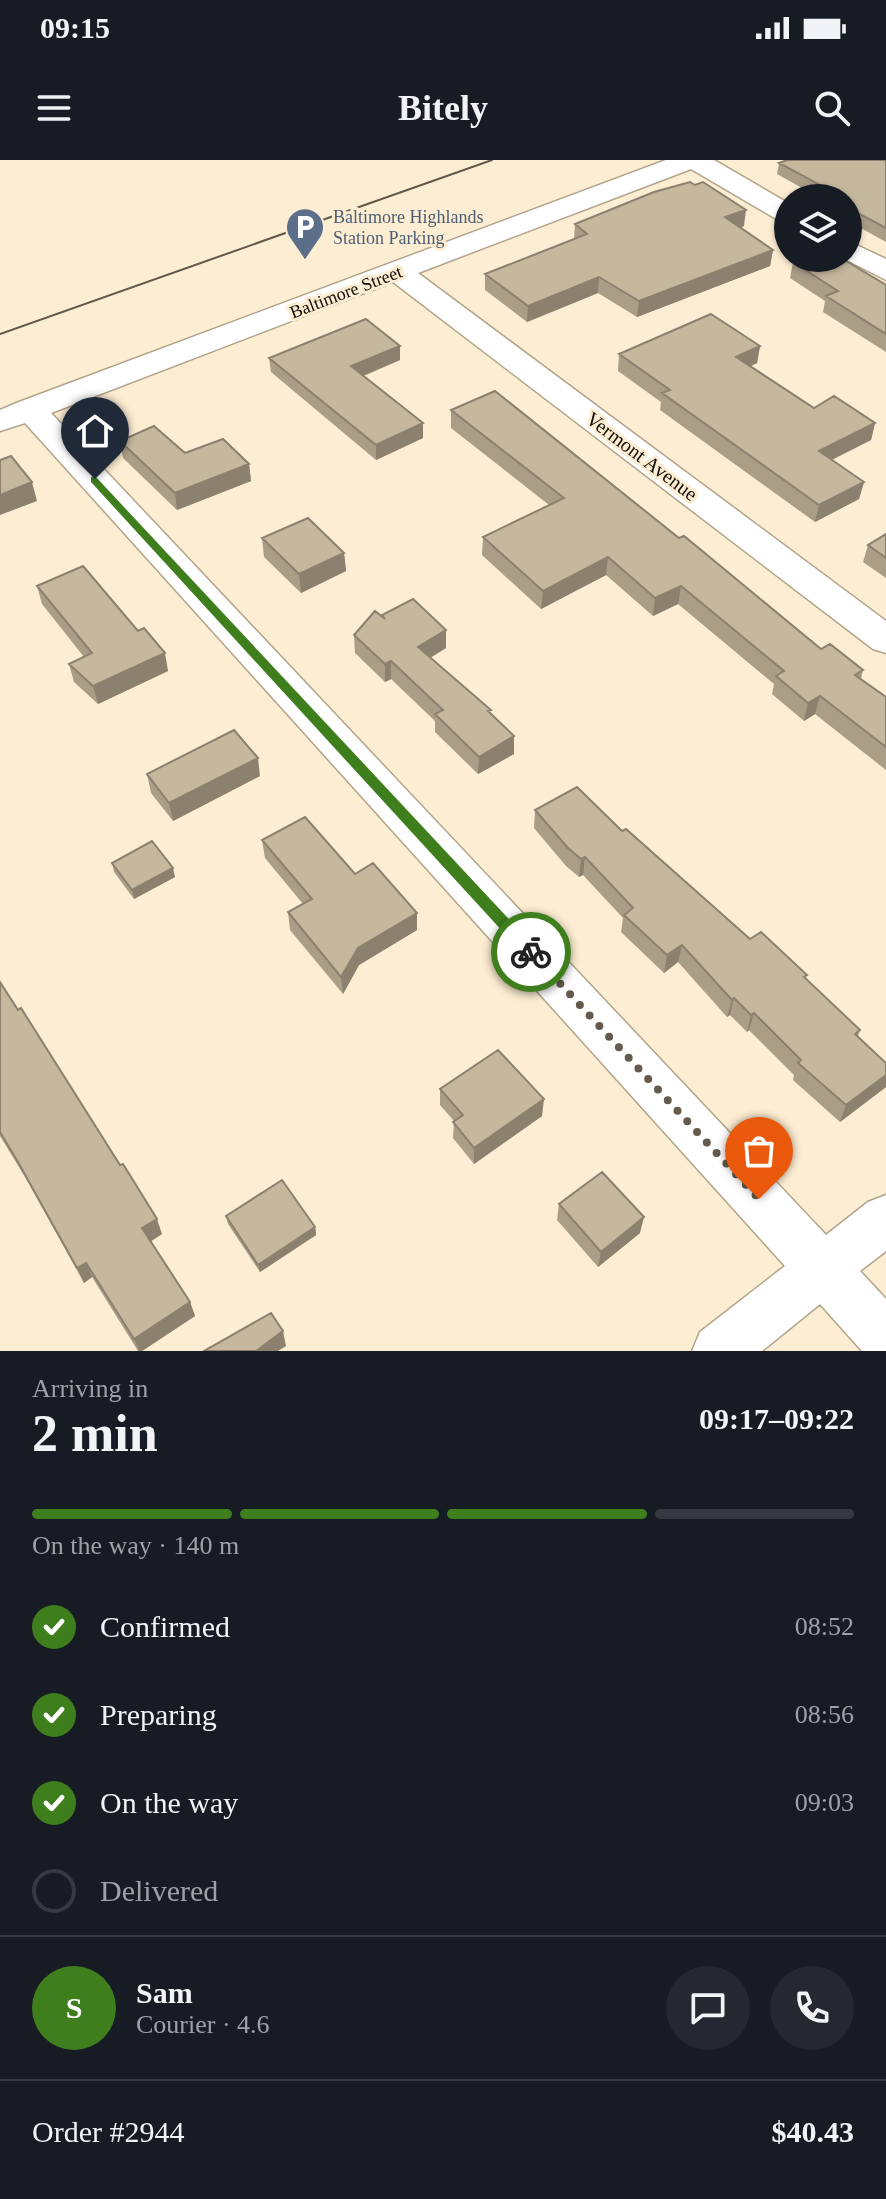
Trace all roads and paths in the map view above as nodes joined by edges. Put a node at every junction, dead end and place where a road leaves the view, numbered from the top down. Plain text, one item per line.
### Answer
1 (693, 160) edge
2 (774, 206) edge
3 (862, 257) edge
4 (886, 271) edge
5 (398, 272) junction
6 (15, 415) edge
7 (886, 640) edge
8 (886, 1219) edge
9 (823, 1269) junction
10 (886, 1338) edge
11 (719, 1351) edge

1 - 2 street
1 - 5 street, Baltimore Street
3 - 4 street
5 - 6 street, Baltimore Street
5 - 7 street, Vermont Avenue
6 - 9 street
8 - 9 street
9 - 10 street
9 - 11 street

